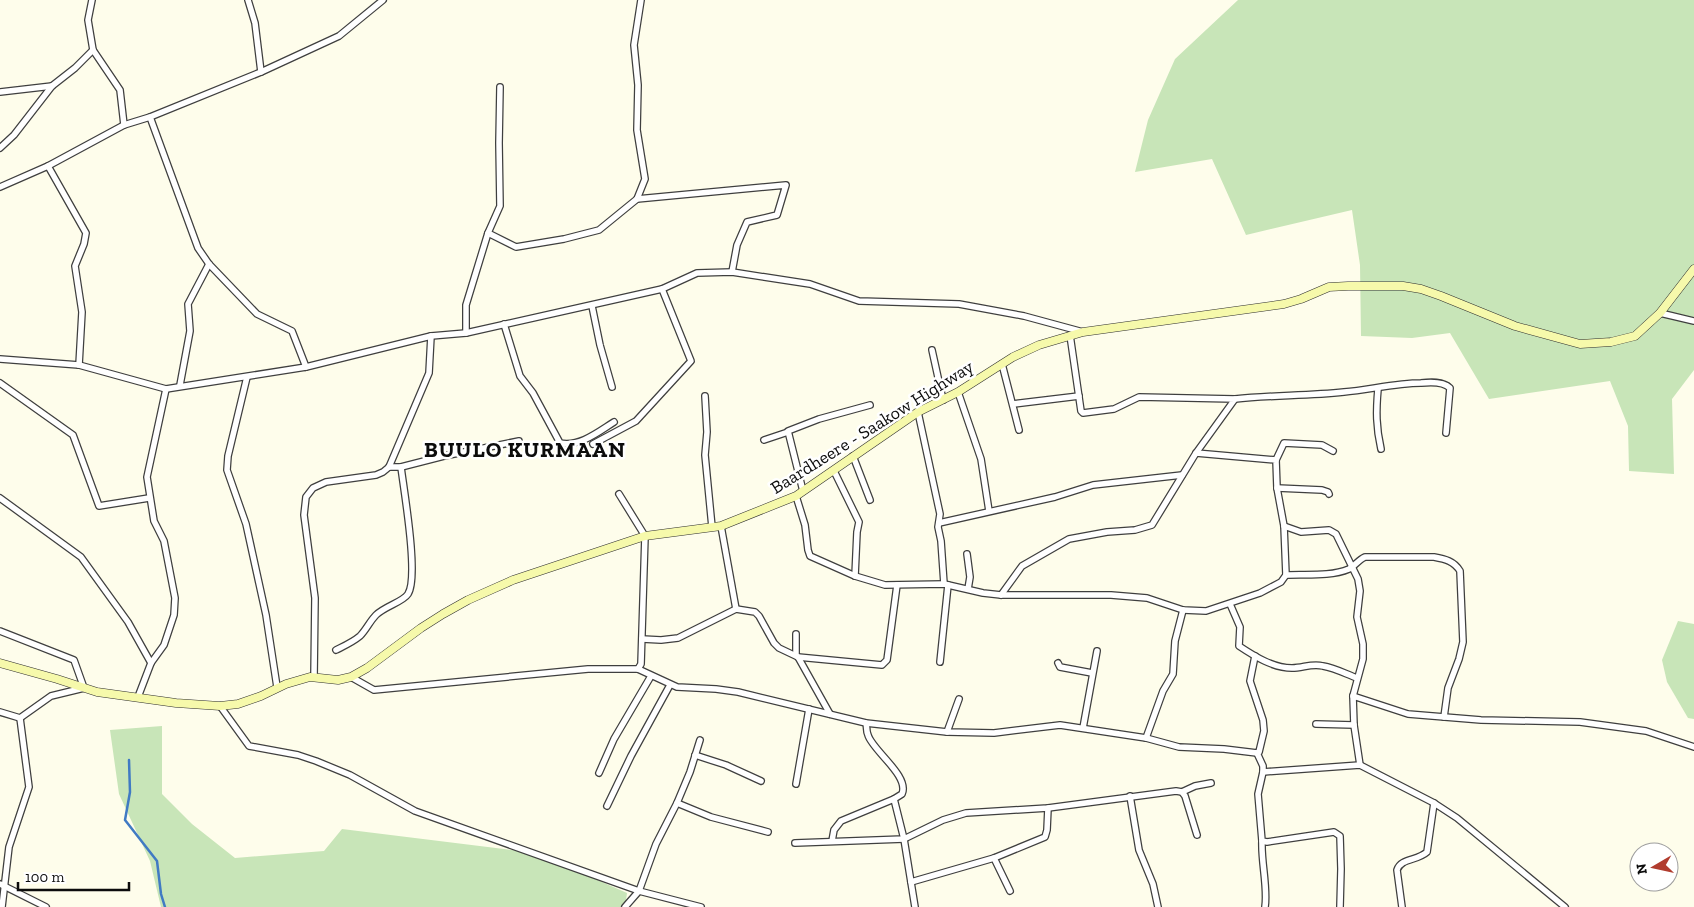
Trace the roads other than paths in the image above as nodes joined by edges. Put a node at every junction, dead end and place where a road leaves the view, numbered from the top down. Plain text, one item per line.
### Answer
1 (92, 0) edge
2 (248, 0) edge
3 (381, 0) edge
4 (640, 0) edge
5 (93, 50) junction
6 (261, 72) junction
7 (52, 86) junction
8 (500, 87) dead end
9 (0, 92) edge
10 (150, 117) junction
11 (124, 126) junction
12 (0, 148) edge
13 (48, 166) junction
14 (0, 187) edge
15 (637, 199) junction
16 (488, 232) junction
17 (209, 264) junction
18 (1694, 269) edge
19 (732, 272) junction
20 (662, 289) junction
21 (592, 306) junction
22 (1660, 313) junction
23 (1694, 321) edge
24 (504, 324) junction
25 (1083, 332) junction
26 (466, 333) junction
27 (431, 336) junction
28 (1070, 336) junction
29 (932, 350) dead end
30 (0, 359) edge
31 (1002, 364) junction
32 (79, 365) junction
33 (306, 367) junction
34 (247, 377) junction
35 (0, 383) edge
36 (180, 386) junction
37 (612, 387) dead end
38 (1378, 388) junction
39 (166, 389) junction
40 (958, 392) junction
41 (705, 396) dead end
42 (1078, 396) junction
43 (1235, 399) junction
44 (943, 400) junction
45 (1013, 404) junction
46 (870, 405) dead end
47 (918, 412) junction
48 (614, 422) dead end
49 (1019, 430) dead end
50 (788, 432) junction
51 (1446, 434) dead end
52 (764, 440) dead end
53 (519, 441) dead end
54 (593, 444) dead end
55 (1381, 449) dead end
56 (1333, 452) dead end
57 (1196, 453) junction
58 (853, 456) junction
59 (1276, 460) junction
60 (389, 466) junction
61 (402, 468) junction
62 (834, 471) junction
63 (1182, 475) junction
64 (1277, 488) junction
65 (803, 491) junction
66 (619, 494) dead end
67 (1329, 494) dead end
68 (796, 496) junction
69 (0, 498) edge
70 (150, 498) junction
71 (870, 500) dead end
72 (989, 511) junction
73 (939, 523) junction
74 (721, 526) junction
75 (1284, 526) junction
76 (712, 527) junction
77 (645, 536) junction
78 (967, 554) dead end
79 (1352, 568) junction
80 (1286, 575) junction
81 (854, 576) junction
82 (897, 585) junction
83 (946, 585) junction
84 (968, 589) junction
85 (1001, 595) junction
86 (1230, 604) junction
87 (736, 610) junction
88 (1183, 610) junction
89 (0, 631) edge
90 (796, 634) dead end
91 (642, 639) junction
92 (336, 650) dead end
93 (1096, 651) dead end
94 (797, 656) junction
95 (1255, 656) junction
96 (940, 662) dead end
97 (0, 663) edge
98 (1058, 663) dead end
99 (151, 664) junction
100 (638, 669) junction
101 (1092, 673) junction
102 (651, 676) junction
103 (314, 677) junction
104 (351, 677) junction
105 (1356, 678) junction
106 (670, 684) junction
107 (277, 687) junction
108 (84, 688) junction
109 (1353, 696) junction
110 (138, 697) junction
111 (959, 699) dead end
112 (220, 706) junction
113 (809, 709) junction
114 (0, 712) edge
115 (830, 714) junction
116 (1444, 717) junction
117 (20, 718) junction
118 (866, 723) junction
119 (1316, 724) dead end
120 (1354, 725) junction
121 (1083, 728) junction
122 (947, 732) junction
123 (1146, 738) junction
124 (700, 740) dead end
125 (1694, 747) edge
126 (1256, 753) junction
127 (695, 755) junction
128 (1360, 765) junction
129 (1264, 772) junction
130 (599, 773) dead end
131 (761, 781) dead end
132 (1211, 783) dead end
133 (796, 784) dead end
134 (1182, 792) junction
135 (1130, 796) junction
136 (894, 799) junction
137 (677, 803) junction
138 (1434, 803) junction
139 (607, 806) dead end
140 (1048, 808) junction
141 (768, 832) dead end
142 (1197, 835) dead end
143 (904, 839) junction
144 (832, 841) junction
145 (1262, 841) junction
146 (795, 843) dead end
147 (994, 858) junction
148 (911, 882) junction
149 (3, 886) edge
150 (639, 891) junction
151 (1010, 891) dead end
152 (2, 907) edge
153 (46, 907) edge
154 (625, 907) edge
155 (701, 907) edge
156 (915, 907) edge
157 (1158, 907) edge
158 (1265, 907) edge
159 (1340, 907) edge
160 (1402, 907) edge
161 (1564, 907) edge

1 - 5 street
2 - 6 street
3 - 6 street
4 - 15 street
5 - 7 street
5 - 11 street
6 - 10 street
7 - 9 street
7 - 12 street
8 - 16 street
10 - 11 street
10 - 17 street
11 - 13 street
13 - 14 street
13 - 32 street
15 - 16 street
15 - 19 street
16 - 26 street
17 - 33 street
17 - 36 street
18 - 22 main road, Baardheere - Saakow Highway
19 - 20 street
19 - 25 street
20 - 21 street
20 - 54 street
21 - 24 street
21 - 37 street
22 - 23 street
22 - 25 main road, Baardheere - Saakow Highway
24 - 26 street
24 - 48 street
25 - 28 main road, Baardheere - Saakow Highway
26 - 27 street
27 - 33 street
27 - 60 street
28 - 31 main road, Baardheere - Saakow Highway
28 - 42 street
29 - 44 street
30 - 32 street
31 - 40 main road, Baardheere - Saakow Highway
31 - 45 street
32 - 39 street
33 - 34 street
34 - 36 street
34 - 107 street
35 - 70 street
36 - 39 street
38 - 43 street
38 - 51 street
38 - 55 street
39 - 70 street
40 - 44 main road, Baardheere - Saakow Highway
40 - 72 street
41 - 76 street
42 - 43 street
42 - 45 street
43 - 57 street
44 - 47 main road, Baardheere - Saakow Highway
45 - 49 street
46 - 50 street
47 - 58 main road, Baardheere - Saakow Highway
47 - 73 street
50 - 52 street
50 - 65 street
53 - 61 street
56 - 59 street
57 - 59 street
57 - 63 street
58 - 62 main road, Baardheere - Saakow Highway
58 - 71 street
59 - 64 street
60 - 61 street
60 - 103 street
61 - 92 street
62 - 65 main road, Baardheere - Saakow Highway
62 - 81 street
63 - 72 street
63 - 85 street
64 - 67 street
64 - 75 street
65 - 68 main road, Baardheere - Saakow Highway
66 - 77 street
68 - 74 main road, Baardheere - Saakow Highway
68 - 81 street
69 - 99 street
70 - 99 street
72 - 73 street
73 - 83 street
74 - 76 main road, Baardheere - Saakow Highway
74 - 87 street
75 - 79 street
75 - 80 street
76 - 77 main road, Baardheere - Saakow Highway
77 - 91 street
77 - 104 main road, Baardheere - Saakow Highway
78 - 84 street
79 - 80 street
79 - 105 street
79 - 116 street
80 - 86 street
81 - 82 street
82 - 83 street
82 - 94 street
83 - 84 street
83 - 96 street
84 - 85 street
85 - 88 street
86 - 88 street
86 - 95 street
87 - 91 street
87 - 94 street
88 - 123 street
89 - 108 street
90 - 94 street
91 - 100 street
93 - 101 street
94 - 115 street
95 - 105 street
95 - 126 street
97 - 108 main road, Baardheere - Saakow Highway
98 - 101 street
99 - 110 street
100 - 102 street
100 - 104 street
101 - 121 street
102 - 106 street
102 - 130 street
103 - 104 main road, Baardheere - Saakow Highway
103 - 107 main road, Baardheere - Saakow Highway
105 - 109 street
106 - 113 street
106 - 139 street
107 - 112 main road, Baardheere - Saakow Highway
108 - 110 main road, Baardheere - Saakow Highway
108 - 117 street
109 - 116 street
109 - 120 street
110 - 112 main road, Baardheere - Saakow Highway
111 - 122 street
112 - 150 street
113 - 115 street
113 - 133 street
114 - 117 street
115 - 118 street
116 - 125 street
117 - 149 street
118 - 122 street
118 - 136 street
119 - 120 street
120 - 128 street
121 - 122 street
121 - 123 street
123 - 126 street
124 - 127 street
126 - 129 street
127 - 131 street
127 - 137 street
128 - 129 street
128 - 138 street
129 - 145 street
132 - 134 street
134 - 135 street
134 - 142 street
135 - 140 street
135 - 157 street
136 - 143 street
136 - 144 street
137 - 141 street
137 - 150 street
138 - 160 street
138 - 161 street
140 - 143 street
140 - 147 street
143 - 144 street
143 - 148 street
144 - 146 street
145 - 158 street
145 - 159 street
147 - 148 street
147 - 151 street
148 - 156 street
149 - 152 street
149 - 153 street
150 - 154 street
150 - 155 street

